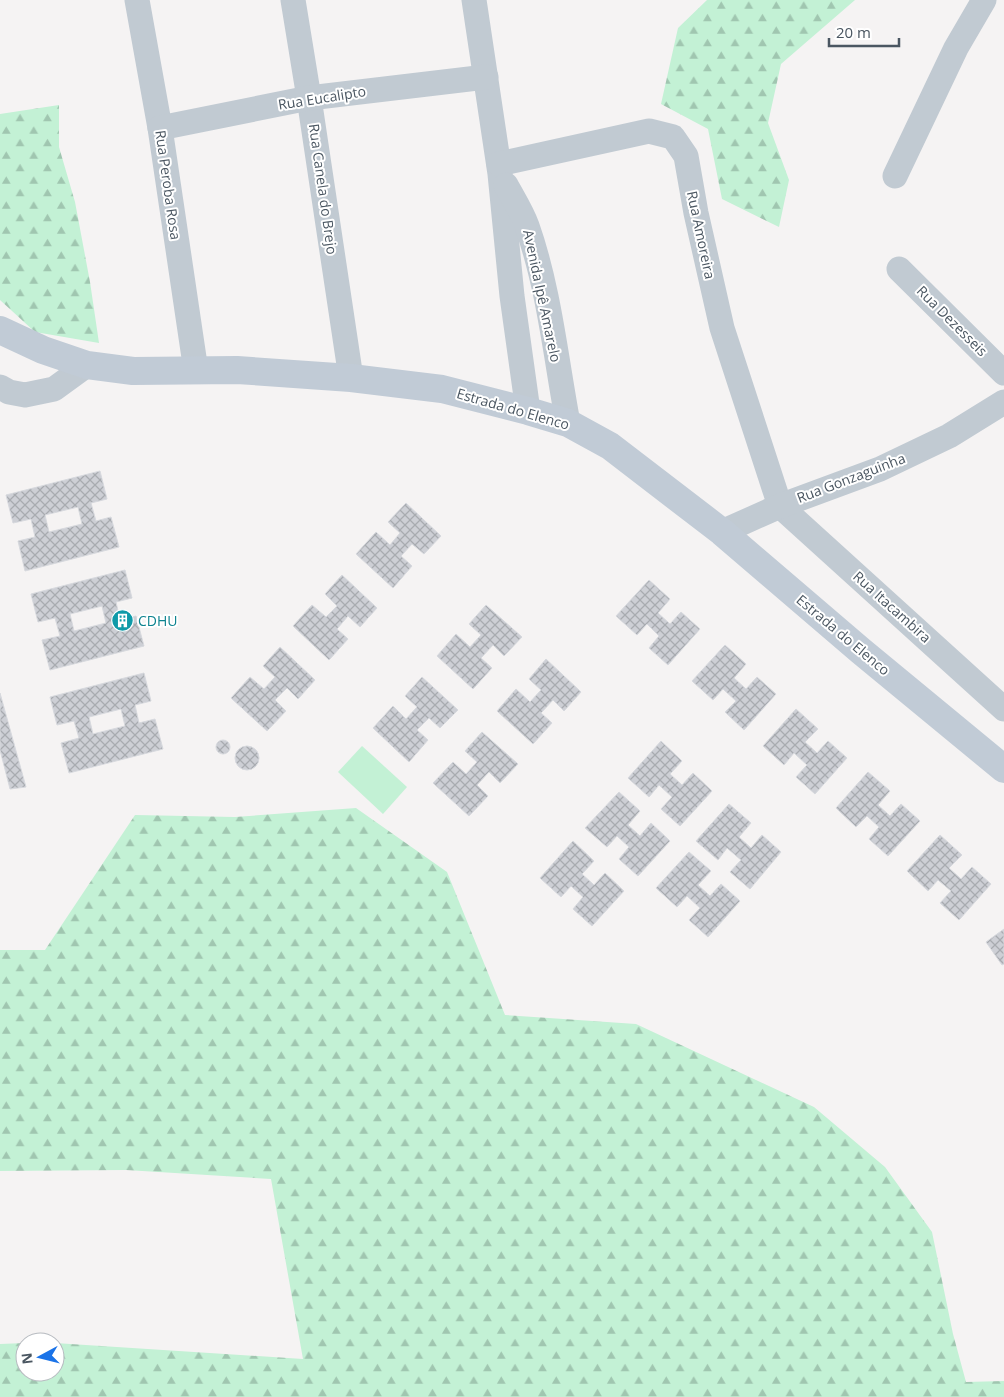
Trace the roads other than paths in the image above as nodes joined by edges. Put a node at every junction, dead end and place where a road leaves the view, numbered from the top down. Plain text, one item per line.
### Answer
1 (137, 0) edge
2 (292, 0) edge
3 (474, 0) edge
4 (984, 0) edge
5 (486, 77) junction
6 (309, 98) junction
7 (160, 128) junction
8 (499, 169) junction
9 (895, 176) dead end
10 (899, 269) dead end
11 (0, 330) edge
12 (87, 365) junction
13 (196, 371) junction
14 (1004, 373) edge
15 (351, 378) junction
16 (0, 387) edge
17 (1004, 402) edge
18 (528, 411) junction
19 (568, 423) junction
20 (780, 506) junction
21 (722, 532) junction
22 (1004, 709) edge
23 (1004, 769) edge

1 - 7 street, Rua Peroba Rosa
2 - 6 street, Rua Canela do Brejo
3 - 5 street, Avenida Ipê Amarelo
4 - 9 street
5 - 6 street, Rua Eucalipto
5 - 8 street, Avenida Ipê Amarelo
6 - 7 street, Rua Eucalipto
6 - 15 street, Rua Canela do Brejo
7 - 13 street, Rua Peroba Rosa
8 - 18 street, Avenida Ipê Amarelo
8 - 19 street, Avenida Ipê Amarelo
8 - 20 street, Rua Amoreira
10 - 14 street, Rua Dezesseis
11 - 12 street, Estrada do Elenco
12 - 13 street, Estrada do Elenco
12 - 16 street
13 - 15 street, Estrada do Elenco
15 - 18 street, Estrada do Elenco
17 - 20 street, Rua Gonzaguinha
18 - 19 street, Estrada do Elenco
19 - 21 street, Estrada do Elenco
20 - 21 street, Rua Gonzaguinha
20 - 22 street, Rua Itacambira
21 - 23 street, Estrada do Elenco

